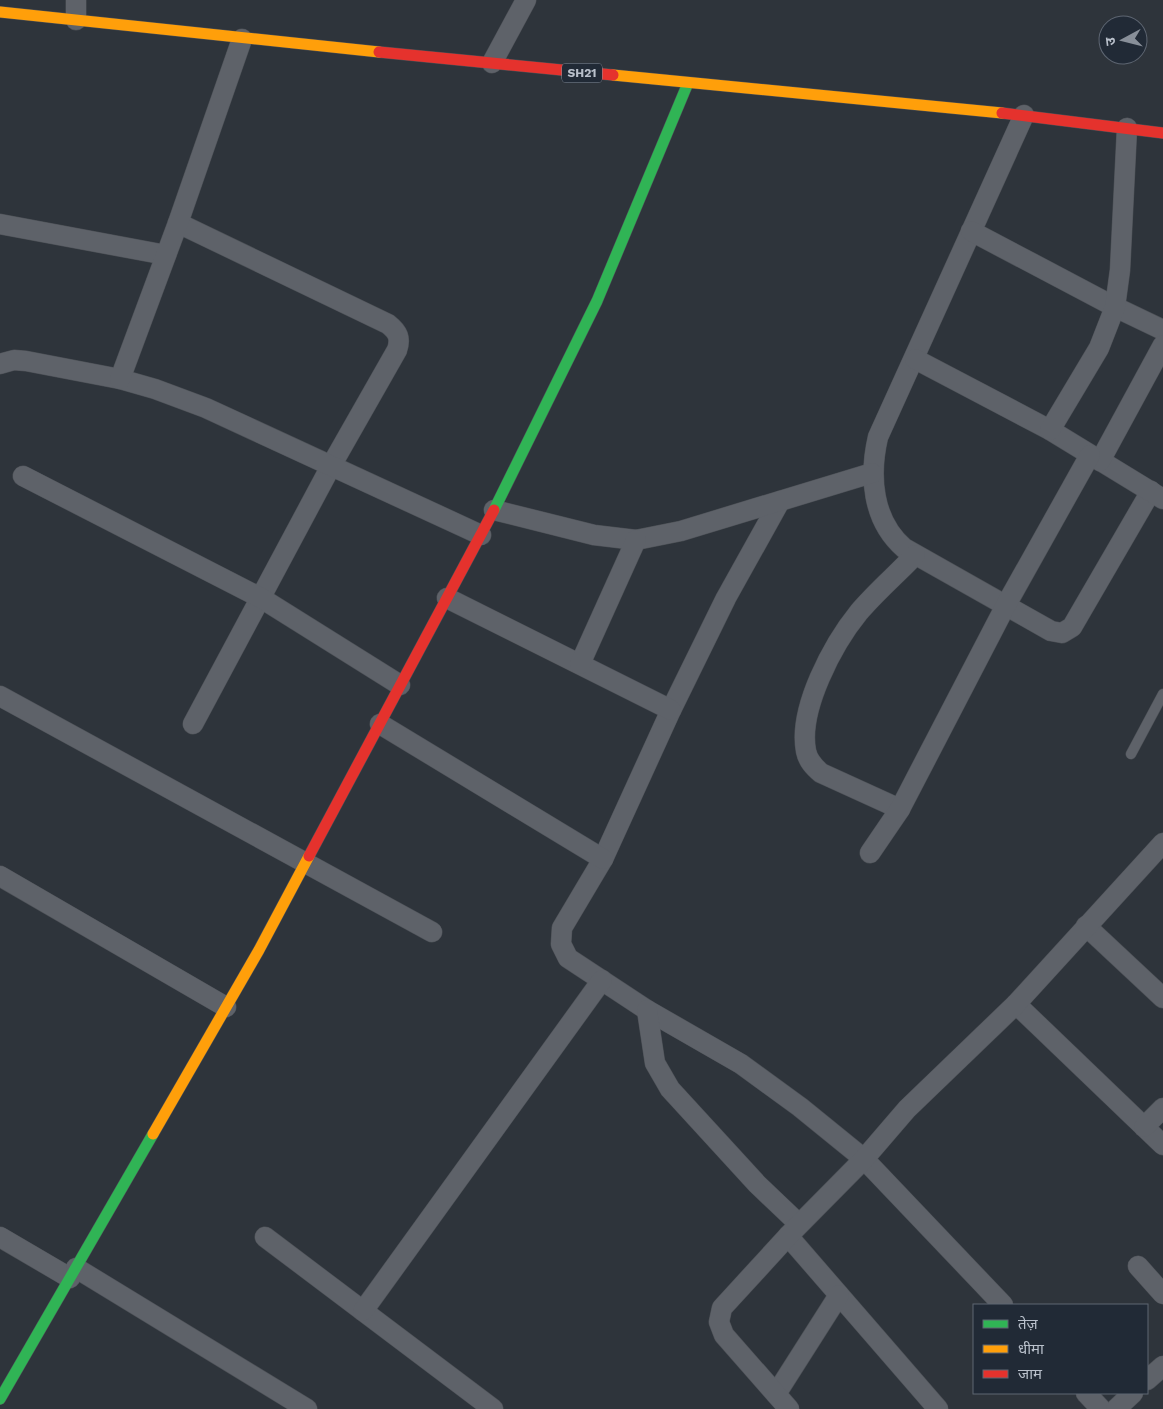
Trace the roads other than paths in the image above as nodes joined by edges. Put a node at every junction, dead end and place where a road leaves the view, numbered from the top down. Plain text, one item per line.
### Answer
1 (526, 0) edge
2 (76, 10) edge
3 (0, 12) edge
4 (242, 39) junction
5 (492, 64) junction
6 (688, 83) junction
7 (1024, 115) junction
8 (1127, 128) junction
9 (1163, 133) edge
10 (178, 223) junction
11 (0, 224) edge
12 (972, 231) junction
13 (166, 255) junction
14 (1115, 308) junction
15 (1163, 330) edge
16 (1163, 345) edge
17 (915, 359) junction
18 (0, 364) edge
19 (120, 379) junction
20 (1050, 430) junction
21 (1095, 458) junction
22 (331, 466) junction
23 (872, 473) junction
24 (23, 476) dead end
25 (1157, 495) edge
26 (780, 500) junction
27 (494, 510) junction
28 (481, 535) junction
29 (636, 540) junction
30 (916, 555) junction
31 (261, 598) junction
32 (447, 598) junction
33 (1006, 606) junction
34 (580, 664) junction
35 (400, 686) junction
36 (1163, 694) edge
37 (1, 700) edge
38 (671, 710) junction
39 (194, 724) dead end
40 (380, 724) junction
41 (1131, 754) dead end
42 (900, 809) junction
43 (1163, 843) edge
44 (870, 853) dead end
45 (603, 859) junction
46 (305, 863) junction
47 (0, 876) edge
48 (1086, 926) junction
49 (432, 932) dead end
50 (602, 980) junction
51 (1163, 998) edge
52 (1016, 1004) junction
53 (226, 1007) junction
54 (647, 1010) junction
55 (1163, 1108) edge
56 (1144, 1127) junction
57 (1163, 1145) edge
58 (864, 1159) junction
59 (794, 1230) junction
60 (0, 1237) edge
61 (265, 1237) dead end
62 (1138, 1266) dead end
63 (73, 1273) junction
64 (1163, 1294) edge
65 (840, 1295) junction
66 (1002, 1304) edge
67 (363, 1310) junction
68 (1163, 1366) edge
69 (1148, 1379) edge
70 (776, 1394) junction
71 (1087, 1394) edge
72 (1132, 1394) edge
73 (0, 1399) edge
74 (307, 1409) edge
75 (493, 1409) edge
76 (789, 1409) edge
77 (938, 1409) edge
78 (1101, 1409) edge
79 (1116, 1409) edge

1 - 5 street
2 - 3 street, SH21
2 - 4 street, SH21
4 - 5 street, SH21
4 - 10 street
5 - 6 street, SH21
6 - 7 street, SH21
6 - 27 street
7 - 8 street, SH21
7 - 12 street
8 - 9 street, SH21
8 - 14 street
10 - 13 street
10 - 22 street
11 - 13 street
12 - 14 street
12 - 17 street
13 - 19 street
14 - 15 street
14 - 20 street
16 - 21 street
17 - 20 street
17 - 23 street
18 - 19 street
19 - 22 street
20 - 21 street
21 - 25 street
21 - 33 street
22 - 28 street
22 - 31 street
23 - 26 street
23 - 30 street
24 - 31 street
25 - 33 street
26 - 29 street
26 - 38 street
27 - 28 street
27 - 29 street
28 - 32 street
29 - 34 street
30 - 33 street
30 - 42 street
31 - 35 street
31 - 39 street
32 - 34 street
32 - 35 street
33 - 42 street
34 - 38 street
35 - 40 street
36 - 41 lane
37 - 46 street
38 - 45 street
40 - 45 street
40 - 46 street
42 - 44 street
43 - 48 street
45 - 50 street
46 - 49 street
46 - 53 street
47 - 53 street
48 - 51 street
48 - 52 street
50 - 54 street
50 - 67 street
52 - 56 street
52 - 58 street
53 - 63 street
54 - 58 street
54 - 59 street
55 - 56 street
56 - 57 street
58 - 59 street
58 - 66 street
59 - 65 street
59 - 70 street
60 - 63 street
61 - 67 street
62 - 64 street
63 - 73 street
63 - 74 street
65 - 70 street
65 - 77 street
67 - 75 street
68 - 69 street
70 - 76 street
71 - 78 street
72 - 79 street

